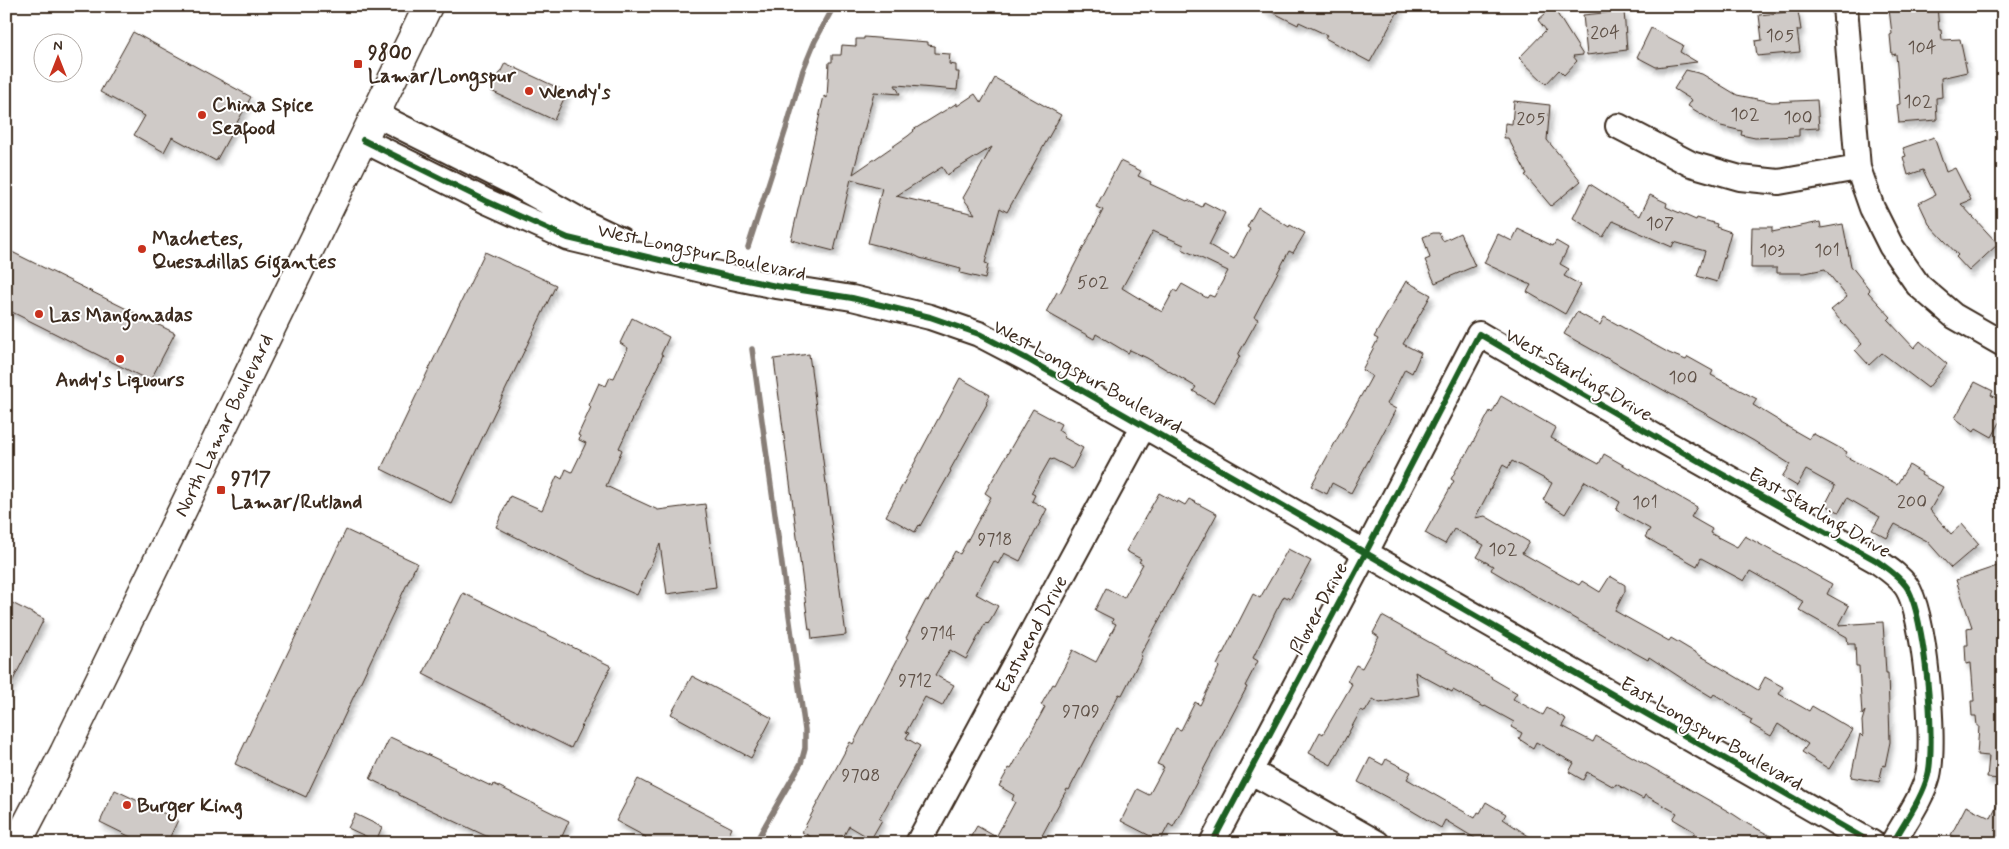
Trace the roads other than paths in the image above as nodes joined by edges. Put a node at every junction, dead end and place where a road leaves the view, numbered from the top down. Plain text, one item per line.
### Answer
1 (428, 6) edge
2 (1844, 6) edge
3 (375, 114) junction
4 (1618, 126) dead end
5 (363, 140) junction
6 (1858, 168) junction
7 (658, 259) junction
8 (1479, 334) joint
9 (2003, 344) edge
10 (1144, 425) junction
11 (1663, 441) joint
12 (1366, 552) junction
13 (1536, 652) joint
14 (1250, 771) junction
15 (16, 843) edge
16 (918, 843) edge
17 (1212, 843) edge
18 (1377, 843) edge
19 (1872, 843) edge
20 (1893, 843) edge

1 - 3 main road, North Lamar Boulevard
2 - 6 street
3 - 5 main road, North Lamar Boulevard
3 - 7 street, West Longspur Boulevard
4 - 6 street
5 - 7 street, West Longspur Boulevard
5 - 15 main road, North Lamar Boulevard
6 - 9 street
7 - 10 street, West Longspur Boulevard
8 - 11 street, West Starling Drive
8 - 12 street, Plover Drive
10 - 12 street, West Longspur Boulevard
10 - 16 street, Eastwend Drive
11 - 20 street, East Starling Drive
12 - 13 street, West Longspur Boulevard
12 - 14 street, Plover Drive
13 - 19 street, East Longspur Boulevard
14 - 17 street, Plover Drive
14 - 18 street

